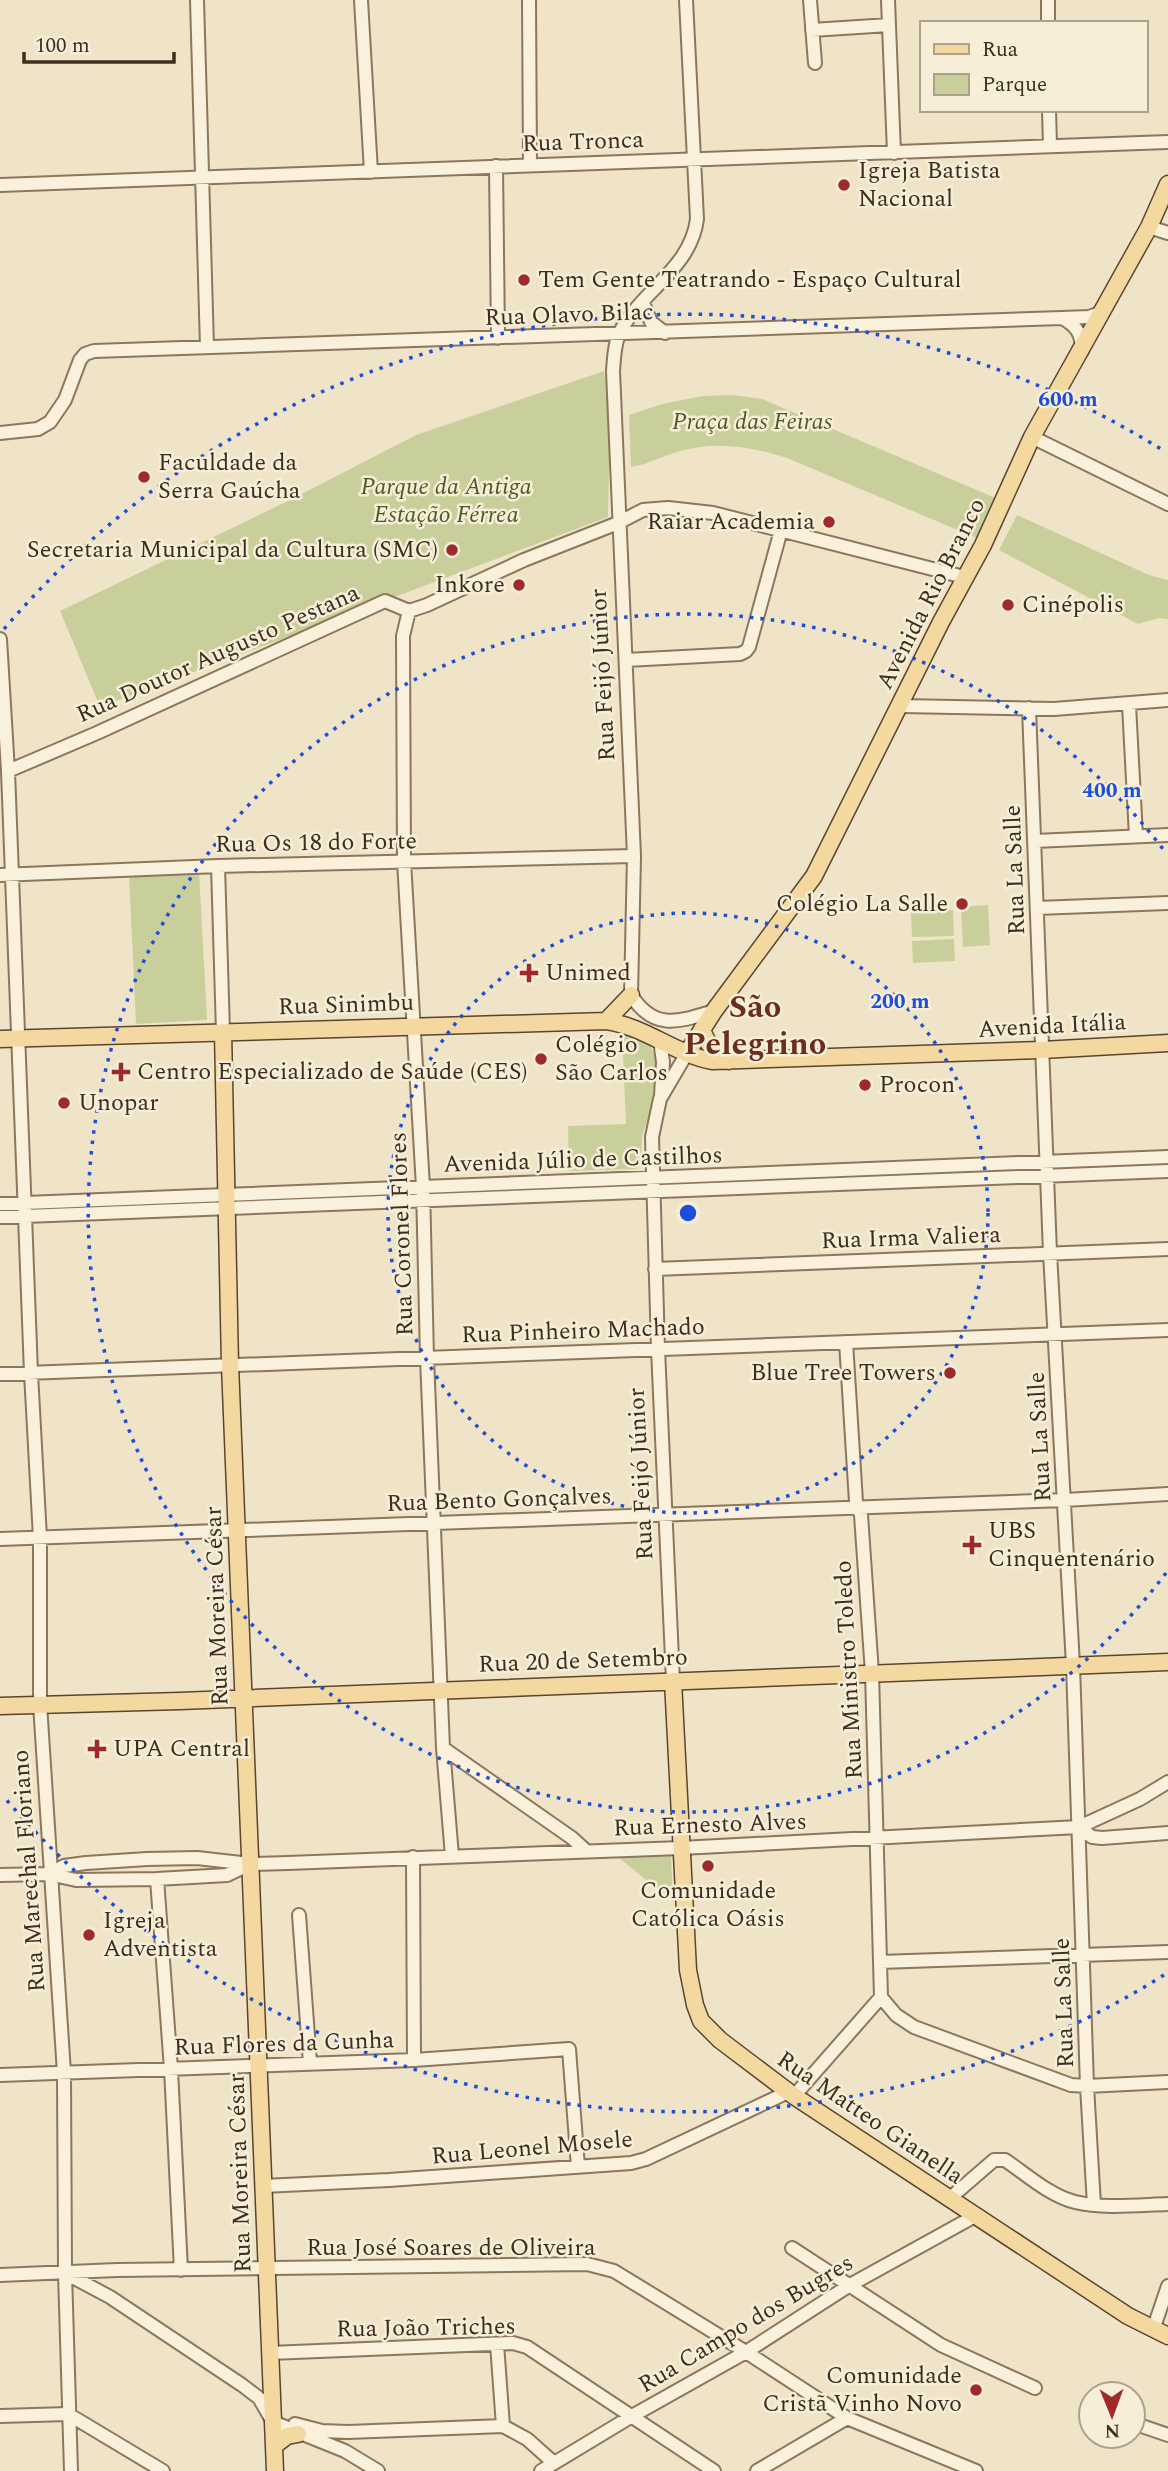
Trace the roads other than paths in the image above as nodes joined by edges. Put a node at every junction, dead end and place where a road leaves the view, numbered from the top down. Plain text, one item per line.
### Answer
1 (197, 0) edge
2 (361, 0) edge
3 (529, 0) edge
4 (686, 0) edge
5 (810, 0) edge
6 (888, 0) edge
7 (1048, 0) edge
8 (1048, 21) edge
9 (889, 25) junction
10 (812, 30) junction
11 (814, 62) dead end
12 (1049, 112) edge
13 (1168, 142) edge
14 (1050, 146) junction
15 (894, 153) junction
16 (694, 160) junction
17 (530, 165) junction
18 (496, 166) junction
19 (372, 172) junction
20 (202, 178) junction
21 (1168, 184) edge
22 (0, 185) edge
23 (1149, 227) junction
24 (1168, 233) edge
25 (643, 303) junction
26 (1103, 312) junction
27 (1062, 318) junction
28 (665, 333) junction
29 (619, 334) junction
30 (498, 338) junction
31 (207, 347) junction
32 (1082, 351) junction
33 (0, 433) edge
34 (1032, 437) junction
35 (1167, 501) edge
36 (618, 523) junction
37 (781, 530) junction
38 (964, 577) junction
39 (409, 611) junction
40 (0, 639) edge
41 (626, 660) junction
42 (1168, 700) edge
43 (1129, 705) junction
44 (901, 706) junction
45 (1030, 708) junction
46 (8, 771) junction
47 (1168, 835) edge
48 (1136, 836) junction
49 (1035, 841) junction
50 (634, 856) junction
51 (404, 861) junction
52 (218, 866) junction
53 (6, 875) edge
54 (1168, 903) edge
55 (1037, 908) junction
56 (631, 995) junction
57 (714, 1011) junction
58 (606, 1021) junction
59 (414, 1026) junction
60 (702, 1029) junction
61 (223, 1032) junction
62 (18, 1038) junction
63 (0, 1039) edge
64 (660, 1040) junction
65 (1168, 1043) edge
66 (1042, 1050) junction
67 (687, 1053) junction
68 (729, 1061) junction
69 (660, 1099) junction
70 (1168, 1157) edge
71 (1147, 1158) junction
72 (1097, 1160) junction
73 (1046, 1162) junction
74 (994, 1164) junction
75 (898, 1168) junction
76 (849, 1170) junction
77 (1168, 1171) edge
78 (803, 1172) junction
79 (1148, 1172) junction
80 (1097, 1174) junction
81 (1047, 1176) junction
82 (994, 1178) junction
83 (756, 1181) junction
84 (898, 1182) junction
85 (652, 1184) junction
86 (849, 1184) junction
87 (803, 1185) junction
88 (423, 1194) junction
89 (225, 1202) junction
90 (0, 1204) edge
91 (25, 1210) junction
92 (0, 1217) edge
93 (1168, 1249) edge
94 (1050, 1253) junction
95 (655, 1269) junction
96 (1168, 1330) edge
97 (1056, 1335) junction
98 (846, 1342) junction
99 (658, 1349) junction
100 (427, 1358) junction
101 (230, 1365) junction
102 (31, 1373) junction
103 (0, 1374) edge
104 (1168, 1494) edge
105 (1065, 1500) junction
106 (859, 1507) junction
107 (666, 1515) junction
108 (433, 1523) junction
109 (237, 1531) junction
110 (40, 1538) junction
111 (0, 1539) edge
112 (1168, 1662) edge
113 (1073, 1665) junction
114 (872, 1673) junction
115 (673, 1681) junction
116 (440, 1690) junction
117 (243, 1698) junction
118 (40, 1704) junction
119 (0, 1706) edge
120 (443, 1748) junction
121 (1168, 1782) edge
122 (1079, 1827) junction
123 (1168, 1833) edge
124 (878, 1839) junction
125 (681, 1848) junction
126 (585, 1850) junction
127 (452, 1856) junction
128 (413, 1857) junction
129 (250, 1864) junction
130 (50, 1874) junction
131 (0, 1875) edge
132 (157, 1879) junction
133 (299, 1914) dead end
134 (1168, 1952) edge
135 (1084, 1957) junction
136 (880, 1962) junction
137 (881, 1997) junction
138 (414, 2060) junction
139 (310, 2063) junction
140 (258, 2064) junction
141 (171, 2069) junction
142 (64, 2073) junction
143 (0, 2075) edge
144 (1168, 2082) edge
145 (1087, 2086) junction
146 (791, 2094) junction
147 (578, 2167) junction
148 (263, 2186) junction
149 (949, 2199) junction
150 (1168, 2204) edge
151 (1094, 2205) junction
152 (975, 2216) junction
153 (792, 2248) dead end
154 (267, 2269) junction
155 (117, 2270) junction
156 (181, 2270) junction
157 (65, 2273) junction
158 (0, 2275) edge
159 (850, 2285) junction
160 (1168, 2286) edge
161 (110, 2297) junction
162 (1161, 2333) edge
163 (497, 2344) junction
164 (746, 2352) junction
165 (270, 2353) junction
166 (271, 2371) junction
167 (242, 2385) junction
168 (1035, 2388) dead end
169 (68, 2414) junction
170 (0, 2416) edge
171 (632, 2416) junction
172 (273, 2417) junction
173 (847, 2418) junction
174 (503, 2426) junction
175 (1147, 2428) edge
176 (348, 2432) junction
177 (298, 2434) junction
178 (1168, 2435) edge
179 (274, 2446) junction
180 (345, 2451) junction
181 (554, 2463) junction
182 (71, 2471) edge
183 (163, 2471) edge
184 (275, 2471) edge
185 (378, 2471) edge
186 (541, 2471) edge
187 (714, 2471) edge
188 (757, 2471) edge
189 (976, 2471) edge

1 - 20 street
2 - 19 street
3 - 17 street
4 - 16 street, Rua Feijó Júnior
5 - 10 street
6 - 9 street
7 - 8 street
9 - 10 street
9 - 15 street
10 - 11 street
12 - 14 street
13 - 14 street, Rua Tronca
14 - 15 street, Rua Tronca
15 - 16 street, Rua Tronca
16 - 17 street, Rua Tronca
16 - 25 street, Rua Feijó Júnior
17 - 18 street, Rua Tronca
18 - 19 street, Rua Tronca
18 - 30 street
19 - 20 street, Rua Tronca
20 - 22 street, Rua Tronca
20 - 31 street
21 - 23 main road, Avenida Rio Branco
23 - 24 street
23 - 26 main road, Avenida Rio Branco
25 - 28 street
25 - 29 street, Rua Feijó Júnior
26 - 27 street, Rua Olavo Bilac
26 - 32 main road, Avenida Rio Branco
27 - 28 street, Rua Olavo Bilac
27 - 32 street
28 - 29 street, Rua Olavo Bilac
29 - 30 street, Rua Olavo Bilac
29 - 36 street, Rua Feijó Júnior
30 - 31 street, Rua Olavo Bilac
31 - 33 street, Rua Olavo Bilac
32 - 34 main road, Avenida Rio Branco
34 - 35 street
34 - 38 main road, Avenida Rio Branco
36 - 37 street
36 - 39 street
36 - 41 street, Rua Feijó Júnior
37 - 38 street
37 - 41 street
38 - 44 main road, Avenida Rio Branco
39 - 46 street, Rua Doutor Augusto Pestana
39 - 51 street, Rua Coronel Flores
40 - 46 street, Rua Marechal Floriano
41 - 50 street, Rua Feijó Júnior
42 - 43 street
43 - 45 street
43 - 48 street
44 - 45 street
44 - 57 main road, Avenida Rio Branco
45 - 49 street, Rua La Salle
46 - 53 street, Rua Marechal Floriano
47 - 48 street
48 - 49 street
49 - 55 street, Rua La Salle
50 - 51 street, Rua Os 18 do Forte
50 - 56 street, Rua Feijó Júnior
51 - 52 street, Rua Os 18 do Forte
51 - 59 street, Rua Coronel Flores
52 - 53 street, Rua Os 18 do Forte
52 - 61 street, Rua Moreira César
53 - 62 street, Rua Marechal Floriano
54 - 55 street
55 - 66 street, Rua La Salle
56 - 57 street
56 - 58 main road
57 - 60 main road, Avenida Rio Branco
58 - 59 main road, Rua Sinimbu
58 - 64 main road, Rua Sinimbu
59 - 61 main road, Rua Sinimbu
59 - 88 street, Rua Coronel Flores
60 - 67 main road, Avenida Rio Branco
60 - 68 main road
61 - 62 main road, Rua Sinimbu
61 - 89 main road, Rua Moreira César
62 - 63 main road, Rua Sinimbu
62 - 91 street, Rua Marechal Floriano
64 - 67 main road, Rua Sinimbu
64 - 69 street, Rua Feijó Júnior
65 - 66 main road, Avenida Itália
66 - 68 main road, Avenida Itália
66 - 73 street, Rua La Salle
67 - 68 main road, Avenida Itália
67 - 69 street, Rua Feijó Júnior
69 - 85 street, Rua Feijó Júnior
70 - 71 street, Avenida Júlio de Castilhos
71 - 72 street, Avenida Júlio de Castilhos
71 - 79 street
72 - 73 street, Avenida Júlio de Castilhos
72 - 80 street
73 - 74 street, Avenida Júlio de Castilhos
73 - 81 street, Rua La Salle
74 - 75 street, Avenida Júlio de Castilhos
74 - 82 street
75 - 76 street, Avenida Júlio de Castilhos
75 - 84 street
76 - 78 street, Avenida Júlio de Castilhos
76 - 86 street
77 - 79 street, Avenida Júlio de Castilhos
78 - 83 street, Avenida Júlio de Castilhos
78 - 87 street
79 - 80 street, Avenida Júlio de Castilhos
80 - 81 street, Avenida Júlio de Castilhos
81 - 82 street, Avenida Júlio de Castilhos
81 - 94 street, Rua La Salle
82 - 84 street, Avenida Júlio de Castilhos
83 - 85 street, Avenida Júlio de Castilhos
83 - 87 street, Avenida Júlio de Castilhos
84 - 86 street, Avenida Júlio de Castilhos
85 - 88 street, Avenida Júlio de Castilhos
85 - 95 street, Rua Feijó Júnior
86 - 87 street, Avenida Júlio de Castilhos
88 - 89 street, Avenida Júlio de Castilhos
88 - 100 street, Rua Coronel Flores
89 - 91 street, Avenida Júlio de Castilhos
89 - 101 main road, Rua Moreira César
90 - 91 street, Avenida Júlio de Castilhos
91 - 92 street, Avenida Júlio de Castilhos
91 - 102 street, Rua Marechal Floriano
93 - 94 street, Rua Irma Valiera
94 - 95 street, Rua Irma Valiera
94 - 97 street, Rua La Salle
95 - 99 street, Rua Feijó Júnior
96 - 97 street, Rua Pinheiro Machado
97 - 98 street, Rua Pinheiro Machado
97 - 105 street, Rua La Salle
98 - 99 street, Rua Pinheiro Machado
98 - 106 street, Rua Ministro Toledo
99 - 100 street, Rua Pinheiro Machado
99 - 107 street, Rua Feijó Júnior
100 - 101 street, Rua Pinheiro Machado
100 - 108 street, Rua Coronel Flores
101 - 102 street, Rua Pinheiro Machado
101 - 109 main road, Rua Moreira César
102 - 103 street, Rua Pinheiro Machado
102 - 110 street, Rua Marechal Floriano
104 - 105 street, Rua Bento Gonçalves
105 - 106 street, Rua Bento Gonçalves
105 - 113 street, Rua La Salle
106 - 107 street, Rua Bento Gonçalves
106 - 114 street, Rua Ministro Toledo
107 - 108 street, Rua Bento Gonçalves
107 - 115 street, Rua Feijó Júnior
108 - 109 street, Rua Bento Gonçalves
108 - 116 street, Rua Coronel Flores
109 - 110 street, Rua Bento Gonçalves
109 - 117 main road, Rua Moreira César
110 - 111 street, Rua Bento Gonçalves
110 - 118 street, Rua Marechal Floriano
112 - 113 main road, Rua 20 de Setembro
113 - 114 main road, Rua 20 de Setembro
113 - 122 street, Rua La Salle
114 - 115 main road, Rua 20 de Setembro
114 - 124 street, Rua Ministro Toledo
115 - 116 main road, Rua 20 de Setembro
115 - 125 main road, Rua Feijó Júnior
116 - 117 main road, Rua 20 de Setembro
116 - 120 street, Rua Coronel Flores
117 - 118 main road, Rua 20 de Setembro
117 - 129 main road, Rua Moreira César
118 - 119 main road, Rua 20 de Setembro
118 - 130 street, Rua Marechal Floriano
120 - 126 street
120 - 127 street, Rua Coronel Flores
121 - 122 street
122 - 123 street, Rua Ernesto Alves
122 - 124 street, Rua Ernesto Alves
122 - 135 street, Rua La Salle
124 - 125 street, Rua Ernesto Alves
124 - 136 street, Rua Ministro Toledo
125 - 126 street, Rua Ernesto Alves
125 - 146 main road, Rua Matteo Gianella
126 - 127 street, Rua Ernesto Alves
127 - 128 street, Rua Ernesto Alves
128 - 129 street, Rua Ernesto Alves
128 - 138 street
129 - 130 street, Rua Ernesto Alves
129 - 132 street, Rua Ernesto Alves
129 - 140 main road, Rua Moreira César
130 - 131 street, Rua Ernesto Alves
130 - 132 street, Rua Ernesto Alves
130 - 142 street, Rua Marechal Floriano
132 - 141 street
133 - 139 street
134 - 135 street
135 - 136 street
135 - 145 street, Rua La Salle
136 - 137 street, Rua Ministro Toledo
137 - 145 street
137 - 146 street
138 - 139 street, Rua Flores da Cunha
138 - 147 street, Rua Flores da Cunha
139 - 140 street, Rua Flores da Cunha
140 - 141 street, Rua Flores da Cunha
140 - 148 main road, Rua Moreira César
141 - 142 street, Rua Flores da Cunha
141 - 156 street
142 - 143 street, Rua Flores da Cunha
142 - 157 street, Rua Marechal Floriano
144 - 145 street
145 - 151 street, Rua La Salle
146 - 147 street, Rua Leonel Mosele
146 - 149 main road, Rua Matteo Gianella
147 - 148 street, Rua Leonel Mosele
148 - 154 main road, Rua Moreira César
149 - 151 street
149 - 152 main road, Rua Matteo Gianella
150 - 151 street
152 - 159 street, Rua Campo dos Bugres
152 - 162 main road, Rua Matteo Gianella
153 - 159 street
154 - 156 street, Rua José Soares de Oliveira
154 - 164 street, Rua José Soares de Oliveira
154 - 165 main road, Rua Moreira César
155 - 156 street, Rua José Soares de Oliveira
155 - 157 street, Rua José Soares de Oliveira
155 - 161 street
157 - 158 street, Rua José Soares de Oliveira
157 - 161 street
157 - 169 street, Rua Marechal Floriano
159 - 164 street, Rua Campo dos Bugres
159 - 168 street
160 - 162 street
161 - 167 street
163 - 165 street, Rua João Triches
163 - 171 street, Rua João Triches
163 - 174 street
164 - 171 street, Rua Campo dos Bugres
164 - 173 street, Rua José Soares de Oliveira
165 - 166 main road, Rua Moreira César
166 - 167 street
166 - 172 main road, Rua Moreira César
167 - 172 street
169 - 170 street
169 - 182 street, Rua Marechal Floriano
169 - 183 street
171 - 181 street, Rua Campo dos Bugres
171 - 187 street, Rua João Triches
172 - 176 street
172 - 177 street
172 - 179 main road, Rua Moreira César
173 - 188 street
173 - 189 street, Rua José Soares de Oliveira
174 - 176 street
174 - 181 street
175 - 178 street
176 - 180 street
177 - 179 main road
177 - 180 street
179 - 184 main road, Rua Moreira César
180 - 185 street
181 - 186 street, Rua Campo dos Bugres

